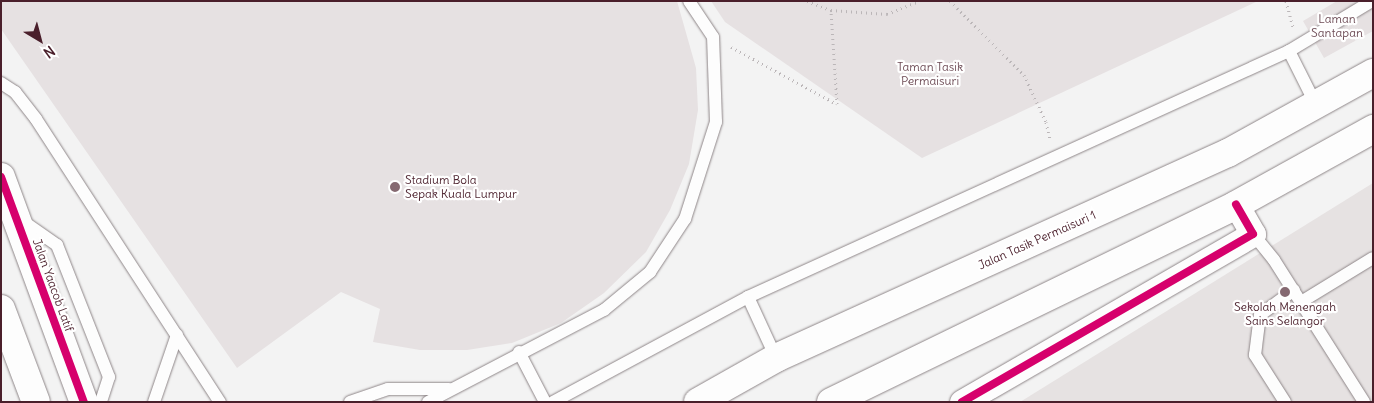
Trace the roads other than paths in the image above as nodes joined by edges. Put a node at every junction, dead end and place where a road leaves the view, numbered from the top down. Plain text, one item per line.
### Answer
1 (689, 1) edge
2 (1372, 1) edge
3 (1289, 51) junction
4 (1373, 74) edge
5 (1, 83) edge
6 (1316, 105) junction
7 (1373, 129) edge
8 (1, 177) edge
9 (1236, 205) junction
10 (17, 217) junction
11 (1253, 234) junction
12 (1373, 258) edge
13 (1294, 290) junction
14 (748, 298) junction
15 (1301, 302) junction
16 (1, 308) edge
17 (177, 335) junction
18 (519, 352) junction
19 (776, 358) junction
20 (451, 389) junction
21 (36, 402) edge
22 (84, 402) edge
23 (101, 402) edge
24 (154, 402) edge
25 (220, 402) edge
26 (350, 402) edge
27 (428, 402) edge
28 (545, 402) edge
29 (553, 402) edge
30 (698, 402) edge
31 (831, 402) edge
32 (962, 402) edge
33 (1285, 402) edge
34 (1364, 402) edge

1 - 18 lane
2 - 3 lane
3 - 6 lane
3 - 14 lane
4 - 6 main road, Jalan Tasik Permaisuri 1
5 - 17 lane
6 - 19 main road, Jalan Tasik Permaisuri 1
7 - 9 main road
8 - 10 main road, Jalan Yaacob Latif
9 - 11 street
9 - 31 main road
10 - 22 main road, Jalan Yaacob Latif
10 - 23 lane
11 - 13 lane
11 - 32 street
12 - 15 lane
13 - 15 lane
13 - 33 lane
14 - 19 lane
14 - 29 lane
15 - 34 lane
16 - 21 main road
17 - 24 lane
17 - 25 lane
18 - 20 lane
18 - 28 lane
19 - 30 main road, Jalan Tasik Permaisuri 1
20 - 26 lane
20 - 27 lane

